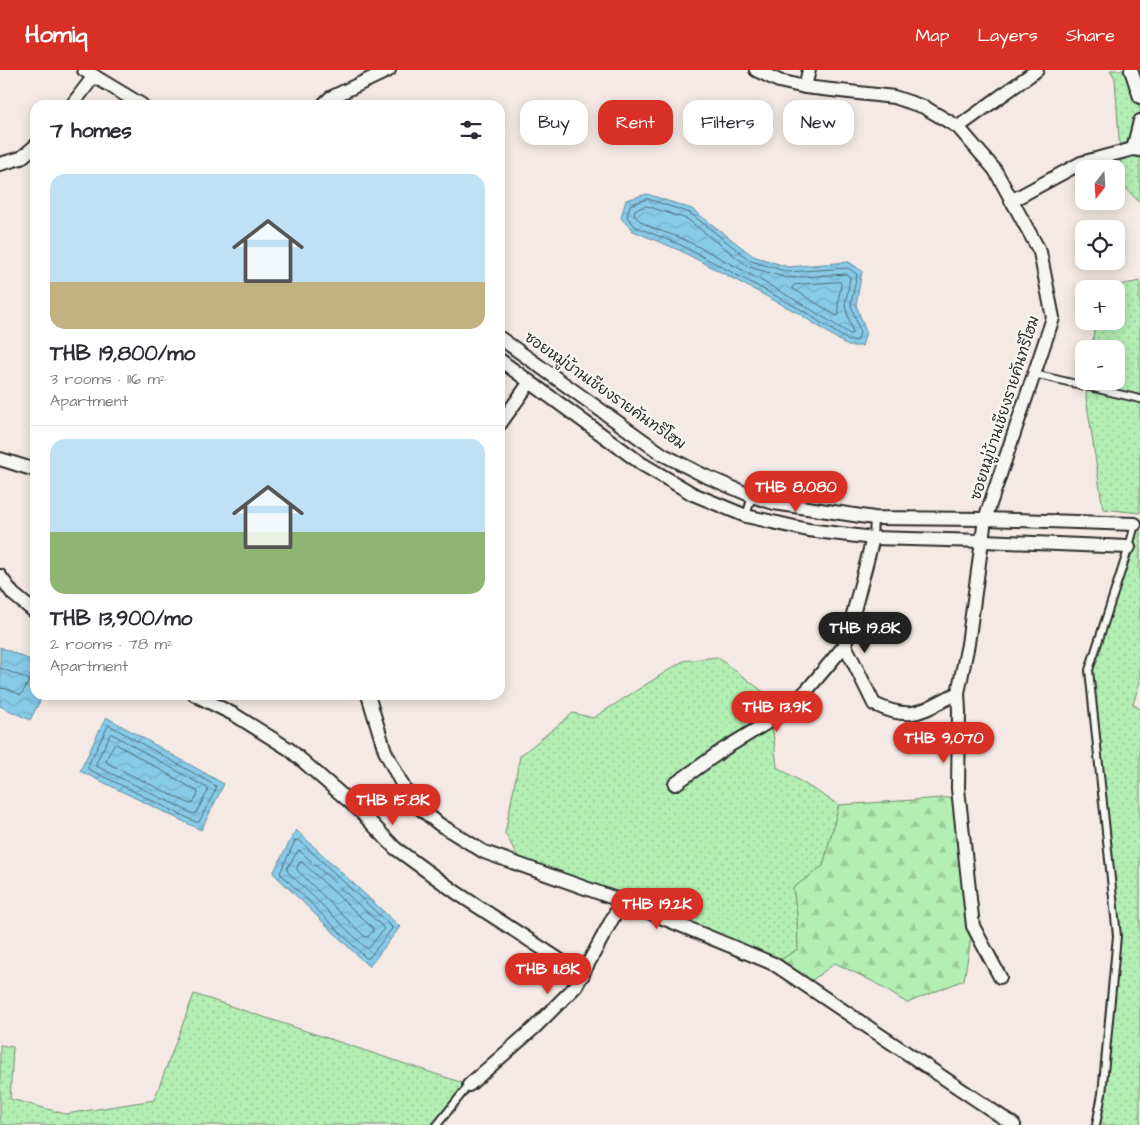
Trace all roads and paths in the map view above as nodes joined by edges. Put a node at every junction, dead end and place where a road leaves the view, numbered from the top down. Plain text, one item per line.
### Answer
1 (389, 70) edge
2 (756, 70) edge
3 (808, 70) edge
4 (1037, 70) edge
5 (1131, 70) edge
6 (89, 73) edge
7 (805, 87) junction
8 (1140, 97) edge
9 (75, 100) edge
10 (134, 100) edge
11 (328, 100) edge
12 (1140, 120) edge
13 (958, 127) junction
14 (30, 150) edge
15 (1137, 150) edge
16 (0, 164) edge
17 (1011, 201) junction
18 (505, 342) edge
19 (505, 364) edge
20 (1034, 373) junction
21 (530, 382) junction
22 (1140, 399) edge
23 (505, 417) edge
24 (647, 455) junction
25 (0, 459) edge
26 (30, 468) edge
27 (752, 496) junction
28 (746, 516) junction
29 (874, 518) junction
30 (986, 519) junction
31 (1137, 524) edge
32 (873, 538) junction
33 (983, 541) junction
34 (1129, 548) junction
35 (0, 576) edge
36 (30, 608) edge
37 (845, 645) junction
38 (958, 693) junction
39 (205, 700) edge
40 (370, 700) edge
41 (675, 784) dead end
42 (622, 901) junction
43 (583, 975) junction
44 (1000, 977) dead end
45 (469, 1085) joint
46 (437, 1125) edge
47 (1014, 1125) edge
48 (1096, 1125) edge

1 - 11 street
2 - 7 street, ซอยหมู่บ้านเชียงรายคันทรีโฮม
3 - 7 street
4 - 13 street
5 - 8 street
6 - 9 street
6 - 10 street
7 - 13 street, ซอยหมู่บ้านเชียงรายคันทรีโฮม
12 - 15 street
13 - 17 street, ซอยหมู่บ้านเชียงรายคันทรีโฮม
14 - 16 street
15 - 17 street
17 - 20 street, ซอยหมู่บ้านเชียงรายคันทรีโฮม
18 - 24 street, ซอยหมู่บ้านเชียงรายคันทรีโฮม
19 - 21 street
20 - 22 lane
20 - 30 street, ซอยหมู่บ้านเชียงรายคันทรีโฮม
21 - 23 street
21 - 24 street
24 - 27 street, ซอยหมู่บ้านเชียงรายคันทรีโฮม
24 - 28 street
25 - 26 street
27 - 28 lane
27 - 29 street, ซอยหมู่บ้านเชียงรายคันทรีโฮม
28 - 32 street
29 - 30 street, ซอยหมู่บ้านเชียงรายคันทรีโฮม
29 - 32 lane
30 - 31 street, ซอยหมู่บ้านเชียงรายคันทรีโฮม
30 - 33 street, ซอยหมู่บ้านเชียงรายคันทรีโฮม
31 - 34 lane
32 - 33 street
32 - 37 street
33 - 34 street
33 - 38 street, ซอยหมู่บ้านเชียงรายคันทรีโฮม
34 - 48 lane
35 - 36 street
37 - 38 street
37 - 41 street
38 - 44 street, ซอยหมู่บ้านเชียงรายคันทรีโฮม
39 - 43 street
40 - 42 street
42 - 43 street
42 - 47 street
43 - 45 street
45 - 46 lane

